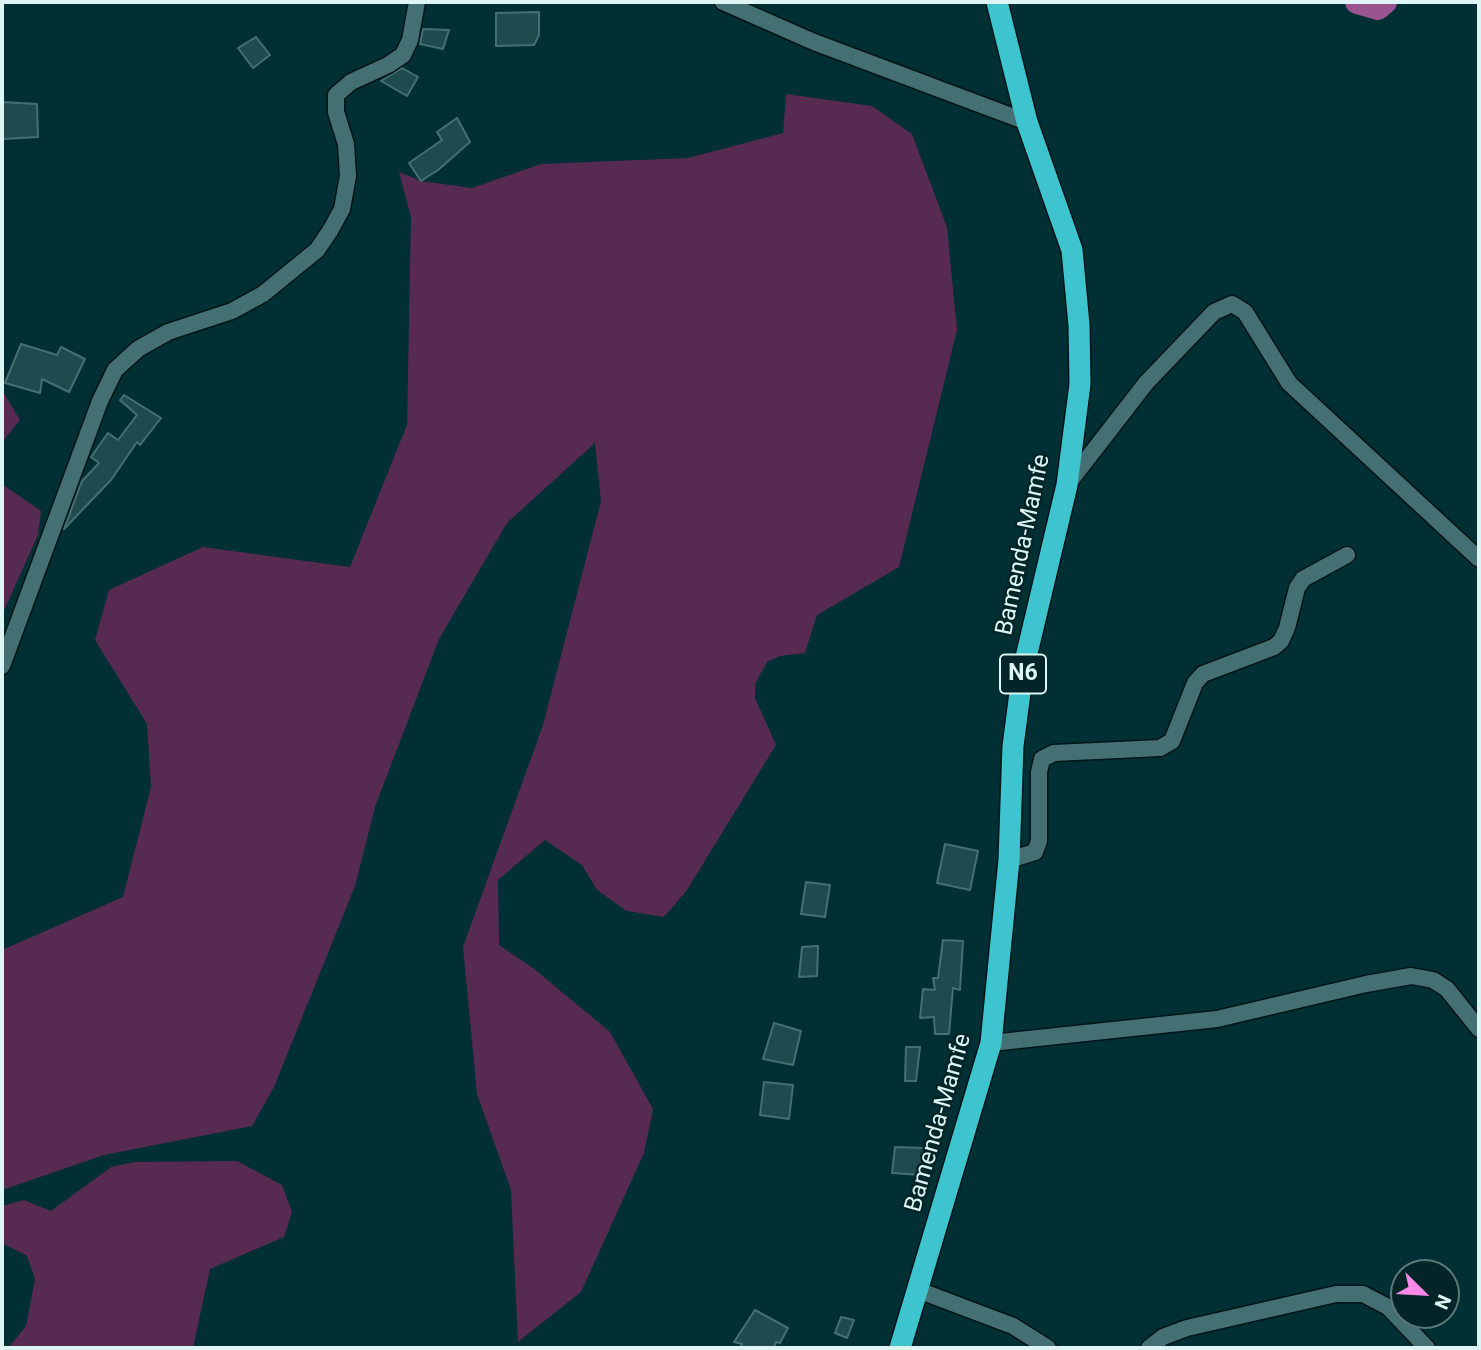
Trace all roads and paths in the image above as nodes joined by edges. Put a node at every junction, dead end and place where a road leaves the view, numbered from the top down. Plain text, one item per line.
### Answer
1 (417, 2) edge
2 (723, 2) edge
3 (998, 2) edge
4 (1027, 122) junction
5 (1067, 485) junction
6 (1347, 555) dead end
7 (1479, 559) edge
8 (2, 666) edge
9 (1009, 860) junction
10 (1479, 1029) edge
11 (991, 1043) junction
12 (918, 1290) junction
13 (900, 1348) edge
14 (1048, 1348) edge
15 (1149, 1348) edge
16 (1427, 1348) edge

1 - 8 street
2 - 4 street
3 - 4 highway, Bamenda-Mamfe / N6
4 - 5 highway, Bamenda-Mamfe / N6
5 - 7 street
5 - 9 highway, Bamenda-Mamfe / N6
6 - 9 street
9 - 11 highway, Bamenda-Mamfe / N6
10 - 11 street
11 - 12 highway, Bamenda-Mamfe / N6
12 - 13 highway, Bamenda-Mamfe / N6
12 - 14 street
15 - 16 street

